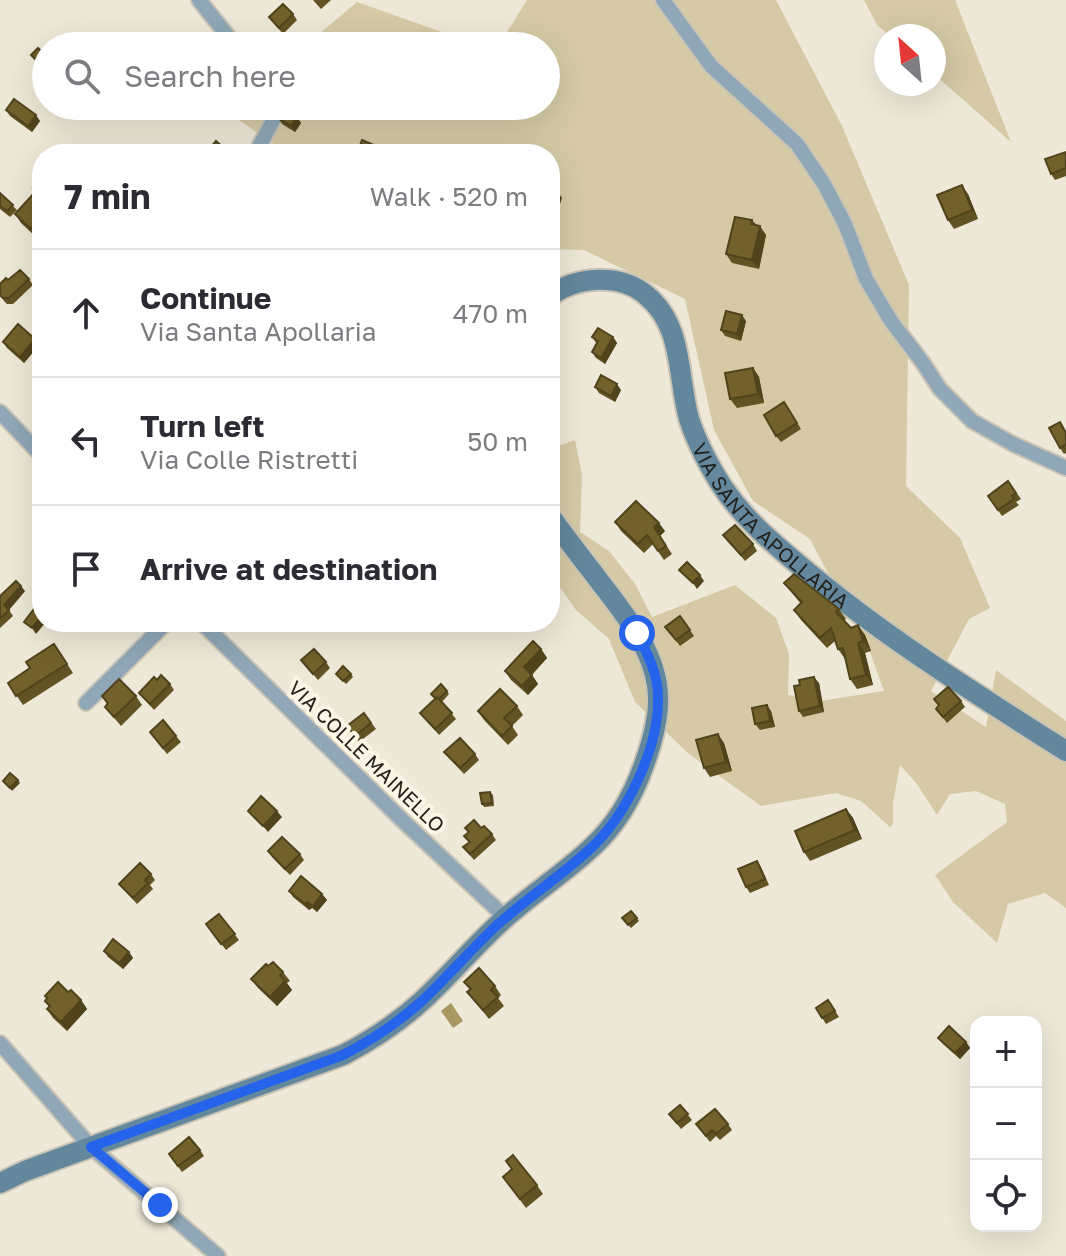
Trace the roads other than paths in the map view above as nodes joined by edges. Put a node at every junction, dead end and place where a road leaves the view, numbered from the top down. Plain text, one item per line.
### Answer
1 (199, 0) edge
2 (663, 0) edge
3 (225, 32) edge
4 (273, 120) edge
5 (260, 144) edge
6 (560, 290) edge
7 (0, 412) edge
8 (32, 446) edge
9 (1066, 468) edge
10 (560, 529) edge
11 (157, 632) edge
12 (211, 632) edge
13 (86, 703) dead end
14 (1066, 751) edge
15 (506, 918) junction
16 (0, 1043) edge
17 (91, 1147) junction
18 (0, 1183) edge
19 (218, 1256) edge

1 - 3 street
2 - 9 street
4 - 5 street
6 - 14 street, VIA SANTA APOLLARIA
7 - 8 street
10 - 15 street
11 - 13 street
12 - 15 street, VIA COLLE MAINELLO
15 - 17 street
16 - 17 street
17 - 18 street
17 - 19 street

